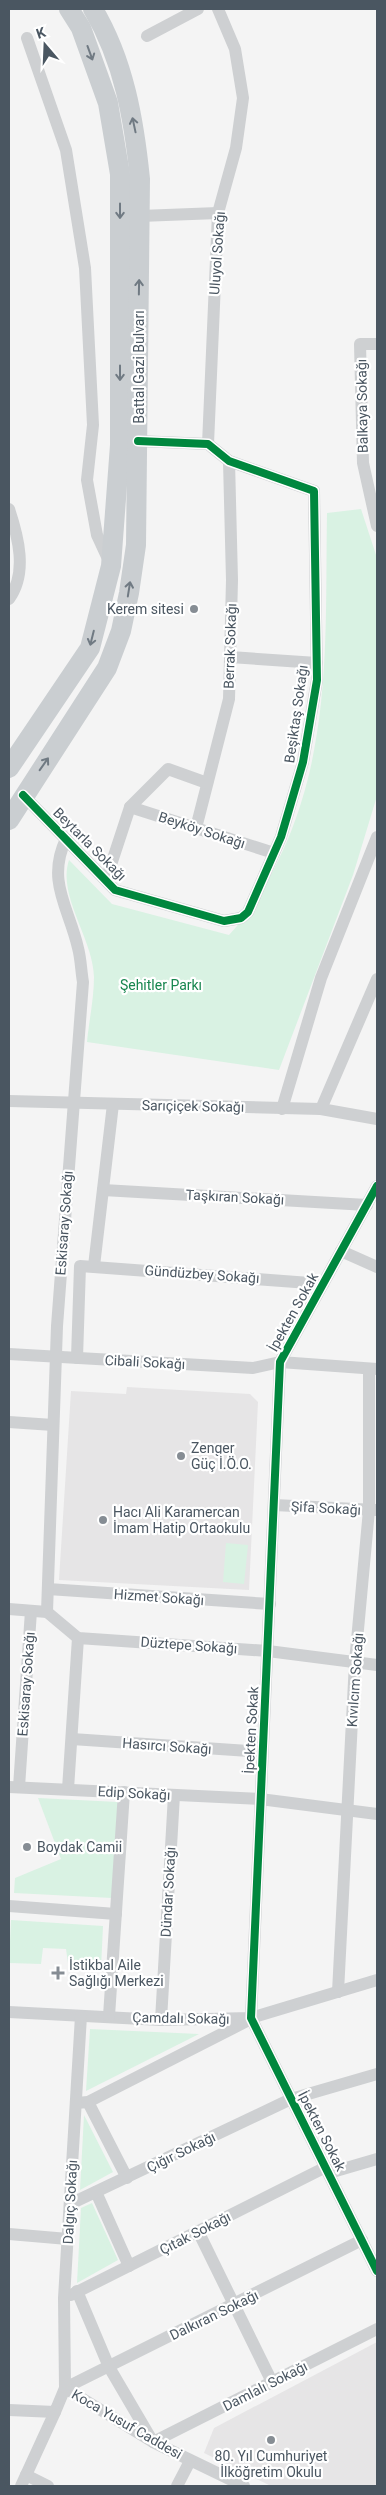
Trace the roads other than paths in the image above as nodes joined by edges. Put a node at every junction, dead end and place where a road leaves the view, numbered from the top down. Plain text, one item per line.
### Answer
1 (69, 9) edge
2 (93, 9) edge
3 (198, 9) edge
4 (218, 9) edge
5 (147, 36) dead end
6 (27, 38) dead end
7 (218, 213) junction
8 (140, 216) junction
9 (377, 344) edge
10 (138, 441) junction
11 (208, 444) junction
12 (228, 461) junction
13 (9, 508) edge
14 (377, 526) edge
15 (111, 566) junction
16 (9, 599) edge
17 (230, 657) junction
18 (317, 663) junction
19 (9, 768) edge
20 (207, 782) junction
21 (23, 795) junction
22 (130, 807) junction
23 (9, 820) edge
24 (196, 828) junction
25 (377, 838) edge
26 (66, 839) junction
27 (274, 853) junction
28 (106, 880) junction
29 (233, 921) joint
30 (377, 979) edge
31 (9, 1101) edge
32 (73, 1103) junction
33 (114, 1104) junction
34 (282, 1109) junction
35 (321, 1109) junction
36 (377, 1119) edge
37 (377, 1186) edge
38 (103, 1190) junction
39 (367, 1205) junction
40 (341, 1251) junction
41 (94, 1266) junction
42 (377, 1267) edge
43 (323, 1284) junction
44 (9, 1354) edge
45 (55, 1357) junction
46 (77, 1358) junction
47 (280, 1362) junction
48 (373, 1369) edge
49 (9, 1422) edge
50 (53, 1425) junction
51 (274, 1506) junction
52 (373, 1510) edge
53 (48, 1589) junction
54 (270, 1604) junction
55 (9, 1609) edge
56 (31, 1611) junction
57 (47, 1612) junction
58 (78, 1638) junction
59 (268, 1651) junction
60 (355, 1662) junction
61 (377, 1665) edge
62 (72, 1739) junction
63 (262, 1752) junction
64 (14, 1787) edge
65 (68, 1790) junction
66 (124, 1792) junction
67 (174, 1795) junction
68 (260, 1799) junction
69 (348, 1810) junction
70 (377, 1814) edge
71 (9, 1906) edge
72 (116, 1914) junction
73 (377, 1980) edge
74 (338, 1992) junction
75 (9, 2012) edge
76 (82, 2016) junction
77 (109, 2016) junction
78 (251, 2018) junction
79 (161, 2020) junction
80 (377, 2074) edge
81 (291, 2099) junction
82 (82, 2102) junction
83 (377, 2158) edge
84 (327, 2170) junction
85 (126, 2178) junction
86 (96, 2192) junction
87 (70, 2204) junction
88 (198, 2231) junction
89 (9, 2234) edge
90 (68, 2239) junction
91 (369, 2244) edge
92 (129, 2266) junction
93 (377, 2272) edge
94 (78, 2292) junction
95 (64, 2298) junction
96 (235, 2305) junction
97 (377, 2329) edge
98 (109, 2367) junction
99 (272, 2382) junction
100 (65, 2388) junction
101 (9, 2410) edge
102 (54, 2412) junction
103 (153, 2442) junction
104 (190, 2461) junction
105 (23, 2481) edge
106 (48, 2486) edge
107 (177, 2486) edge
108 (244, 2486) edge

1 -> 15 main road, Battal Gazi Bulvarı
8 -> 2 main road, Battal Gazi Bulvarı
3 - 5 street
4 - 7 street, Uluyol Sokağı
6 - 15 street
7 - 8 street
7 - 11 street, Uluyol Sokağı
10 -> 8 main road, Battal Gazi Bulvarı
9 - 14 street, Balkaya Sokağı
10 - 11 street
21 -> 10 main road, Battal Gazi Bulvarı
11 - 12 street
12 - 17 street, Berrak Sokağı
12 - 18 street, Beşiktaş Sokağı
13 - 16 street
15 -> 19 main road, Battal Gazi Bulvarı
17 - 18 street
17 - 20 street, Berrak Sokağı
18 - 27 street, Beşiktaş Sokağı
20 - 22 street
20 - 24 street, Berrak Sokağı
21 - 23 main road, Battal Gazi Bulvarı
21 - 26 street, Beytarla Sokağı
22 - 24 street, Beyköy Sokağı
22 - 28 street
24 - 27 street, Beyköy Sokağı
25 - 34 street
26 - 28 street, Beytarla Sokağı
26 - 32 street, Eskisaray Sokağı
27 - 29 street, Beşiktaş Sokağı
28 - 29 street, Beytarla Sokağı
30 - 35 street
31 - 32 street, Sarıçiçek Sokağı
32 - 33 street, Sarıçiçek Sokağı
32 - 45 street, Eskisaray Sokağı
33 - 34 street, Sarıçiçek Sokağı
33 - 38 street
34 - 35 street, Sarıçiçek Sokağı
35 - 36 street, Sarıçiçek Sokağı
37 - 39 street, İpekten Sokak
38 - 39 street, Taşkıran Sokağı
38 - 41 street
39 - 40 street, İpekten Sokak
40 - 42 street
40 - 43 street, İpekten Sokak
41 - 43 street, Gündüzbey Sokağı
41 - 46 street, Gündüzbey Sokağı
43 - 47 street, İpekten Sokak
44 - 45 street, Cibali Sokağı
45 - 46 street, Cibali Sokağı
45 - 50 street, Eskisaray Sokağı
46 - 47 street, Cibali Sokağı
47 - 48 street, Cibali Sokağı
47 - 51 street, İpekten Sokak
48 - 52 street, Kıvılcım Sokağı
49 - 50 street
50 - 53 street, Eskisaray Sokağı
51 - 52 street, Şifa Sokağı
51 - 54 street, İpekten Sokak
52 - 60 street, Kıvılcım Sokağı
53 - 54 street, Hizmet Sokağı
53 - 57 street, Eskisaray Sokağı
54 - 59 street, İpekten Sokak
55 - 56 street
56 - 57 street
56 - 64 street, Eskisaray Sokağı
57 - 58 street
58 - 59 street, Düztepe Sokağı
58 - 62 street
59 - 60 street, Düztepe Sokağı
59 - 63 street, İpekten Sokak
60 - 61 street, Düztepe Sokağı
60 - 69 street, Kıvılcım Sokağı
62 - 63 street, Hasırcı Sokağı
62 - 65 street
63 - 68 street, İpekten Sokak
64 - 65 street, Edip Sokağı
65 - 66 street, Edip Sokağı
66 - 67 street, Edip Sokağı
66 - 72 street
67 - 68 street, Edip Sokağı
67 - 79 street, Dündar Sokağı
68 - 69 street, Edip Sokağı
68 - 78 street, İpekten Sokak
69 - 70 street, Edip Sokağı
69 - 74 street, Kıvılcım Sokağı
71 - 72 street
72 - 77 street
73 - 74 street, Çamdalı Sokağı
74 - 78 street, Çamdalı Sokağı
75 - 76 street, Çamdalı Sokağı
76 - 77 street, Çamdalı Sokağı
76 - 82 street, Dalgıç Sokağı
77 - 79 street, Çamdalı Sokağı
78 - 79 street, Çamdalı Sokağı
78 - 81 street, İpekten Sokak
78 - 82 street
80 - 81 street, Çığır Sokağı
81 - 84 street, İpekten Sokak
81 - 85 street, Çığır Sokağı
82 - 85 street
82 - 87 street, Dalgıç Sokağı
83 - 84 street, Çıtak Sokağı
84 - 88 street, Çıtak Sokağı
84 - 91 street, İpekten Sokak
85 - 86 street, Çığır Sokağı
86 - 87 street, Çığır Sokağı
86 - 92 street
87 - 90 street, Dalgıç Sokağı
88 - 92 street, Çıtak Sokağı
88 - 96 street
89 - 90 street
90 - 95 street, Dalgıç Sokağı
91 - 93 street, İpekten Sokak
91 - 96 street, Dalkıran Sokağı
92 - 94 street, Çıtak Sokağı
94 - 95 street, Çıtak Sokağı
94 - 98 street
95 - 100 street, Dalgıç Sokağı
96 - 98 street, Dalkıran Sokağı
96 - 99 street
97 - 99 street, Damlalı Sokağı
98 - 100 street, Dalkıran Sokağı
98 - 103 street
99 - 103 street, Damlalı Sokağı
100 - 102 street
100 - 103 street, Koca Yusuf Caddesi
101 - 102 street
102 - 105 street
103 - 104 street, Koca Yusuf Caddesi
104 - 107 street
104 - 108 street, Koca Yusuf Caddesi
105 - 106 street

